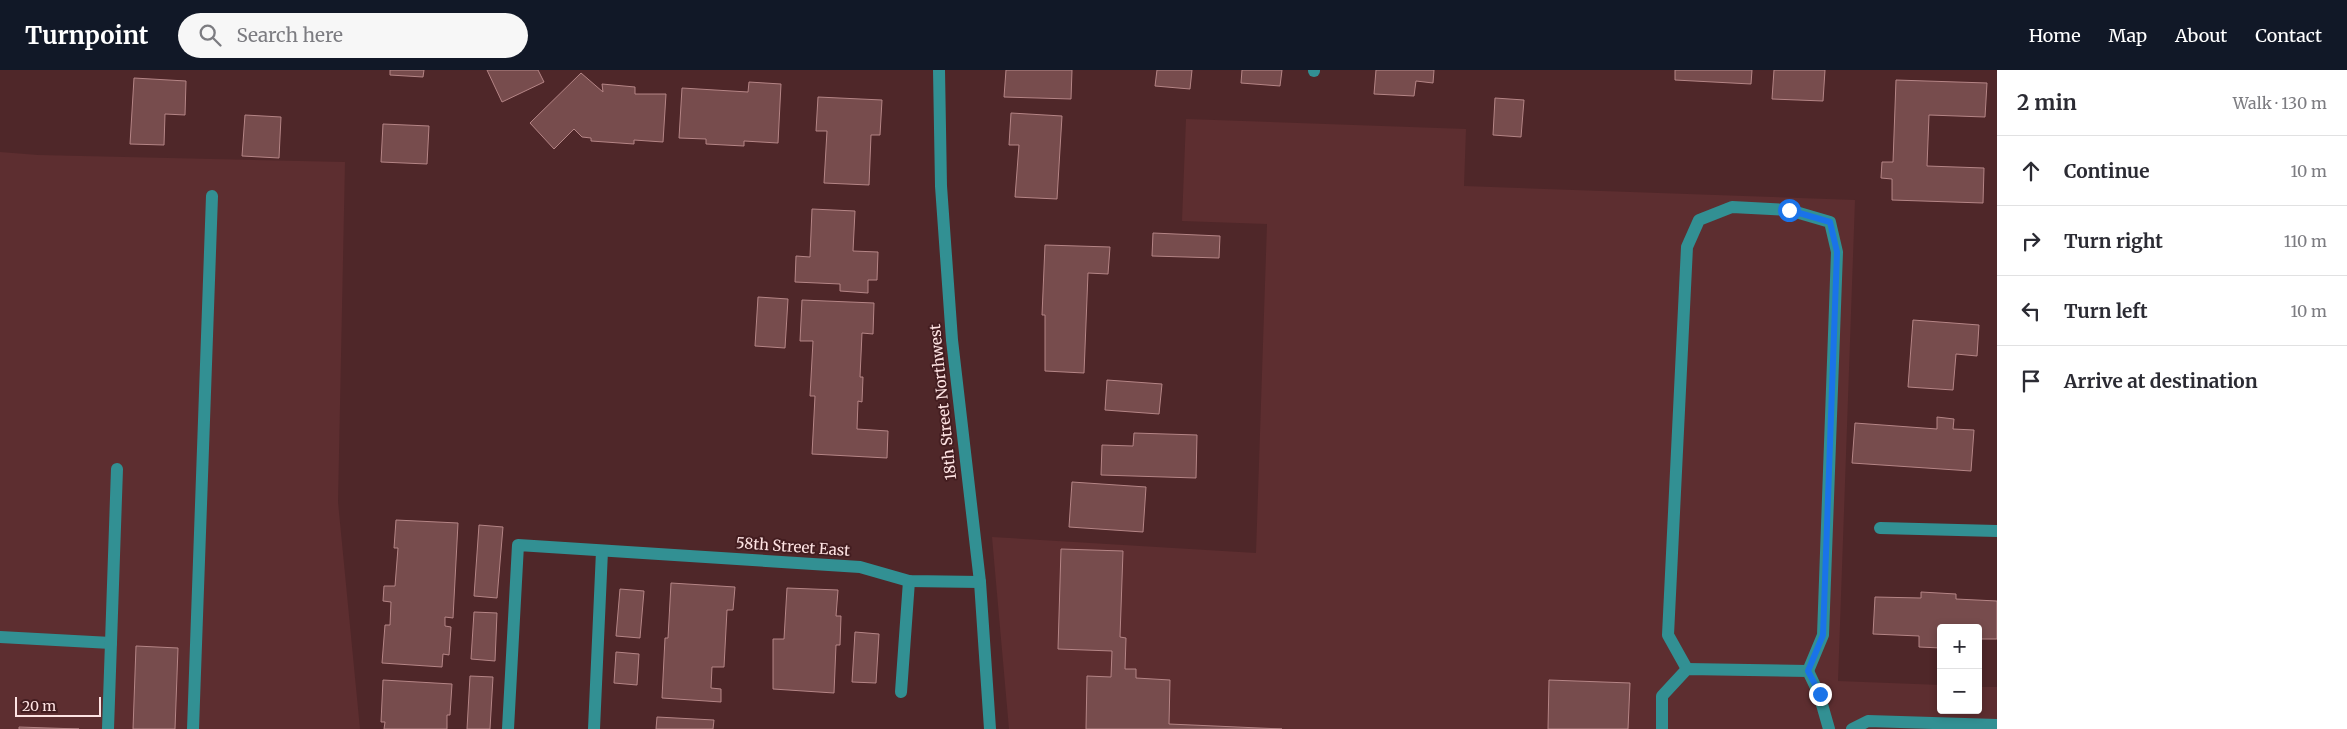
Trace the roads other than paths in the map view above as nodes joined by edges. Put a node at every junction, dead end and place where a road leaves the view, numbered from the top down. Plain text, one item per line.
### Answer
1 (939, 70) edge
2 (212, 196) dead end
3 (117, 469) dead end
4 (1880, 528) dead end
5 (1997, 531) edge
6 (602, 550) junction
7 (909, 581) junction
8 (980, 582) junction
9 (0, 637) edge
10 (111, 643) junction
11 (1687, 668) junction
12 (1808, 671) junction
13 (901, 692) dead end
14 (1997, 725) edge
15 (108, 729) edge
16 (193, 729) edge
17 (508, 729) edge
18 (594, 729) edge
19 (990, 729) edge
20 (1662, 729) edge
21 (1829, 729) edge
22 (1852, 729) edge

1 - 8 street, 18th Street Northwest
2 - 16 street
3 - 10 street
4 - 5 street
6 - 7 street, 58th Street East
6 - 17 street, 58th Street East
6 - 18 street
7 - 8 street, 58th Street East
7 - 13 street
8 - 19 street, 18th Street Northwest
9 - 10 street
10 - 15 street
11 - 12 street
11 - 12 street
11 - 20 street
12 - 21 street
14 - 22 street

